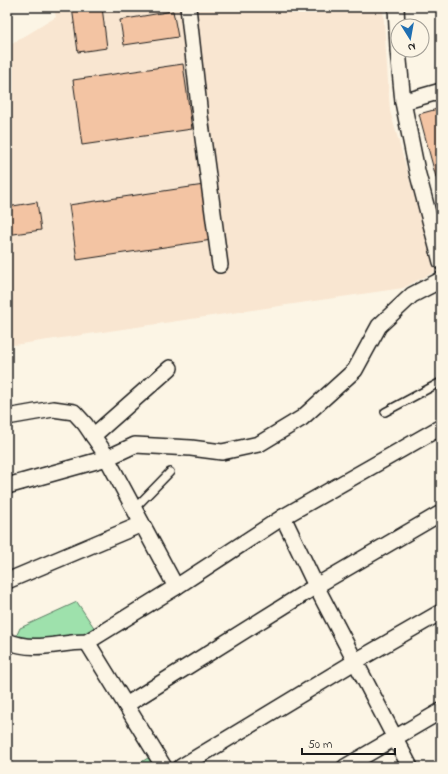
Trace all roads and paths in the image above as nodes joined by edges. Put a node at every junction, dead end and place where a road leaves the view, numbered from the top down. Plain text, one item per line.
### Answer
1 (188, 7) edge
2 (396, 7) edge
3 (397, 18) edge
4 (399, 58) edge
5 (441, 91) edge
6 (403, 102) junction
7 (441, 262) edge
8 (220, 265) dead end
9 (441, 280) edge
10 (170, 368) dead end
11 (441, 382) edge
12 (385, 412) dead end
13 (7, 417) edge
14 (441, 427) edge
15 (93, 436) junction
16 (107, 458) junction
17 (170, 472) dead end
18 (7, 486) edge
19 (134, 509) junction
20 (441, 513) edge
21 (284, 517) junction
22 (142, 524) junction
23 (7, 581) edge
24 (316, 586) junction
25 (176, 587) junction
26 (441, 612) edge
27 (7, 640) edge
28 (87, 642) junction
29 (356, 661) junction
30 (126, 705) junction
31 (441, 711) edge
32 (395, 737) junction
33 (164, 767) edge
34 (181, 767) edge
35 (345, 767) edge
36 (410, 767) edge

1 - 8 street
2 - 3 street
4 - 6 street
5 - 6 street
6 - 7 street
9 - 16 street
10 - 15 street
11 - 12 lane
13 - 15 street
14 - 21 street
15 - 16 street
16 - 18 street
16 - 19 street
17 - 19 lane
19 - 22 street
20 - 24 street
21 - 24 street
21 - 25 street
22 - 23 street
22 - 25 street
24 - 29 street
24 - 30 street
25 - 28 street
26 - 29 street
27 - 28 street
28 - 30 street
29 - 32 street
29 - 34 street
30 - 33 street
31 - 32 street
32 - 35 street
32 - 36 street

